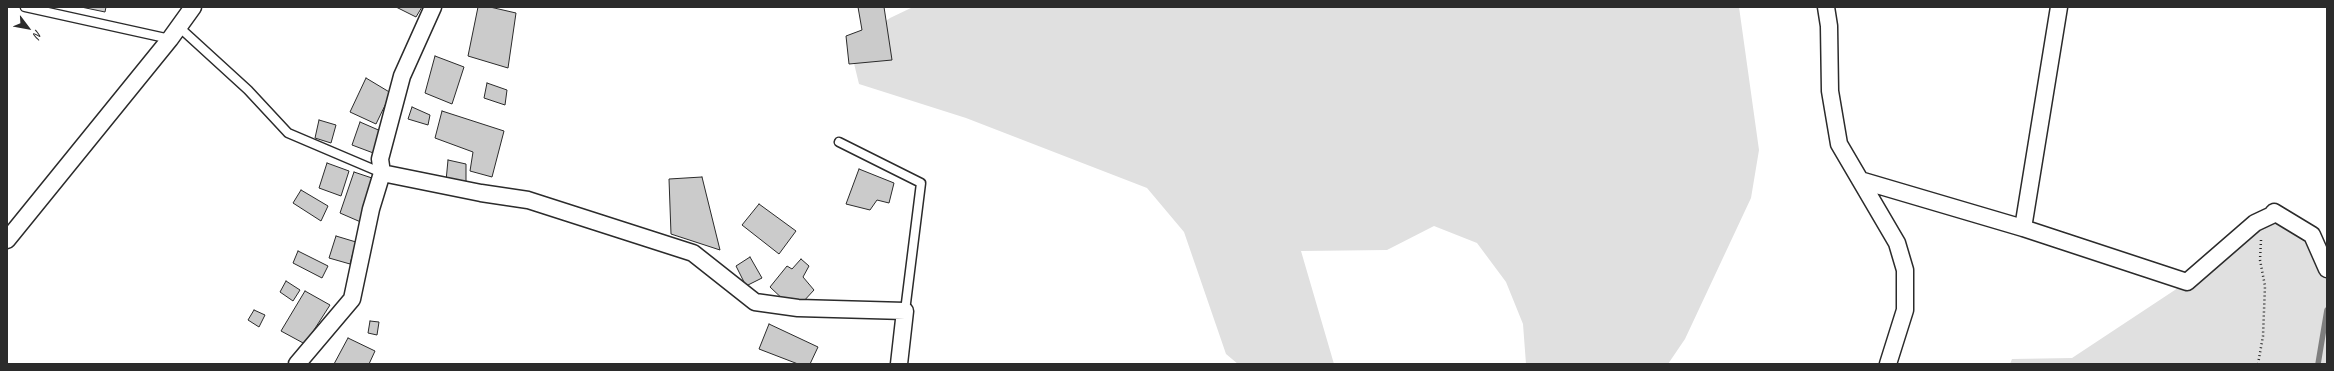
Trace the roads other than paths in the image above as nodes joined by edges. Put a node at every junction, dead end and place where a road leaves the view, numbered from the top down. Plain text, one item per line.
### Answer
1 (25, 7) edge
2 (193, 7) edge
3 (433, 7) edge
4 (1826, 7) edge
5 (2059, 7) edge
6 (180, 26) junction
7 (170, 40) junction
8 (839, 142) dead end
9 (382, 173) junction
10 (1860, 180) junction
11 (2023, 228) junction
12 (7, 240) edge
13 (2327, 269) edge
14 (905, 311) junction
15 (297, 364) edge
16 (899, 364) edge
17 (1888, 364) edge

1 - 7 lane
2 - 6 street
3 - 9 street
4 - 10 street
5 - 11 street
6 - 7 street
6 - 9 lane
7 - 12 street
8 - 14 lane
9 - 14 street
9 - 15 street
10 - 11 street
10 - 17 street
11 - 13 street
14 - 16 street

